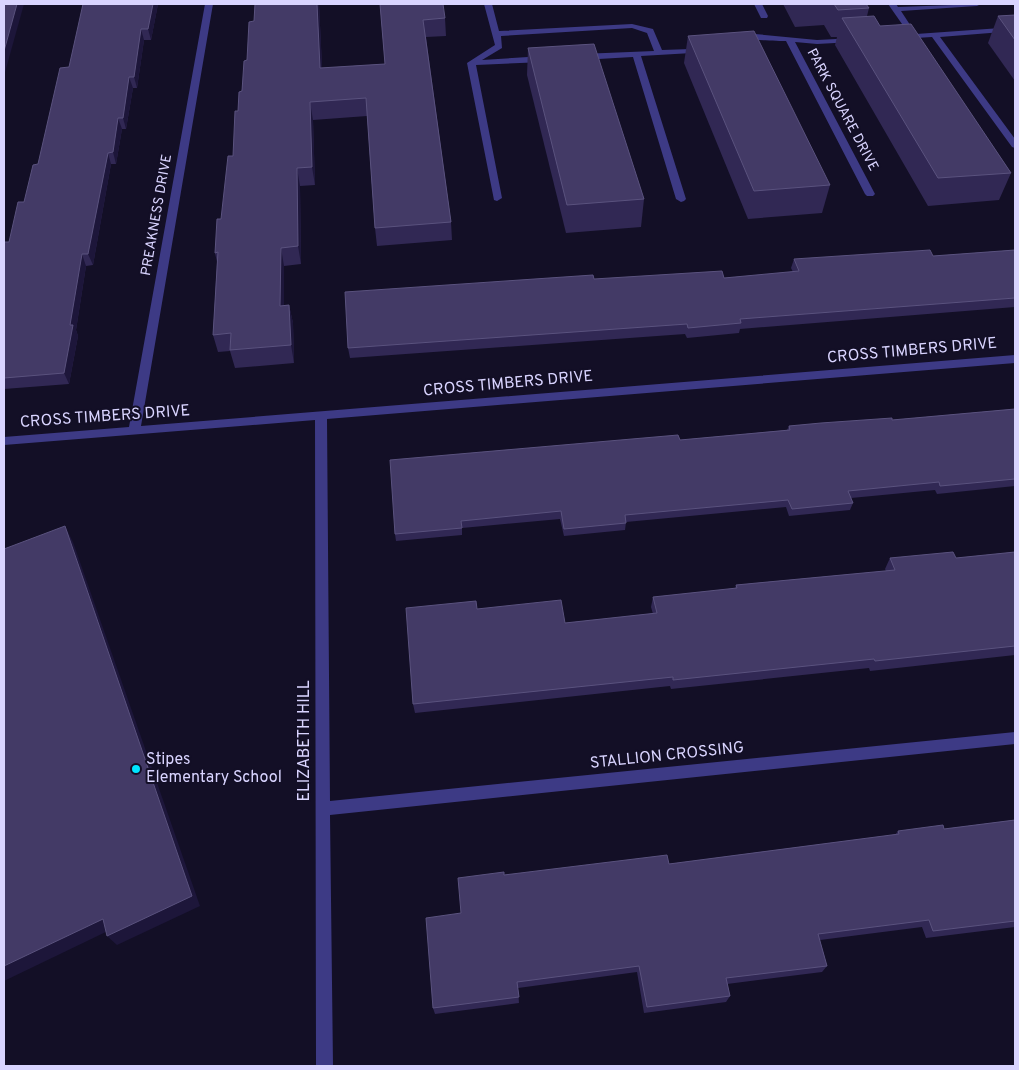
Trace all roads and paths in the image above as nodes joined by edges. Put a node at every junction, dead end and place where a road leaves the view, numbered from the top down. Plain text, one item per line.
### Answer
1 (209, 4) edge
2 (488, 4) edge
3 (758, 4) edge
4 (978, 4) edge
5 (894, 6) edge
6 (764, 16) dead end
7 (1015, 29) edge
8 (496, 34) junction
9 (934, 35) junction
10 (914, 36) junction
11 (735, 37) edge
12 (895, 37) edge
13 (789, 39) junction
14 (866, 39) edge
15 (709, 44) edge
16 (658, 52) junction
17 (636, 54) junction
18 (568, 58) edge
19 (549, 59) edge
20 (471, 63) junction
21 (1015, 145) edge
22 (870, 194) dead end
23 (497, 198) dead end
24 (681, 199) dead end
25 (1015, 359) edge
26 (321, 416) junction
27 (134, 431) junction
28 (4, 441) edge
29 (1015, 738) edge
30 (323, 809) junction
31 (324, 1066) edge

1 - 27 street, PREAKNESS DRIVE
2 - 8 street
3 - 6 street
4 - 5 street
5 - 10 street
7 - 9 street
8 - 16 street
8 - 20 street
9 - 10 street
9 - 21 street
10 - 12 street
11 - 13 street, PARK SQUARE DRIVE
13 - 14 street, PARK SQUARE DRIVE
13 - 22 street, PARK SQUARE DRIVE
15 - 16 street
16 - 17 street
17 - 18 street
17 - 24 street
19 - 20 street
20 - 23 street
25 - 26 street, CROSS TIMBERS DRIVE
26 - 27 street, CROSS TIMBERS DRIVE
26 - 30 street, ELIZABETH HILL
27 - 28 street, CROSS TIMBERS DRIVE
29 - 30 street, STALLION CROSSING
30 - 31 street, ELIZABETH HILL

